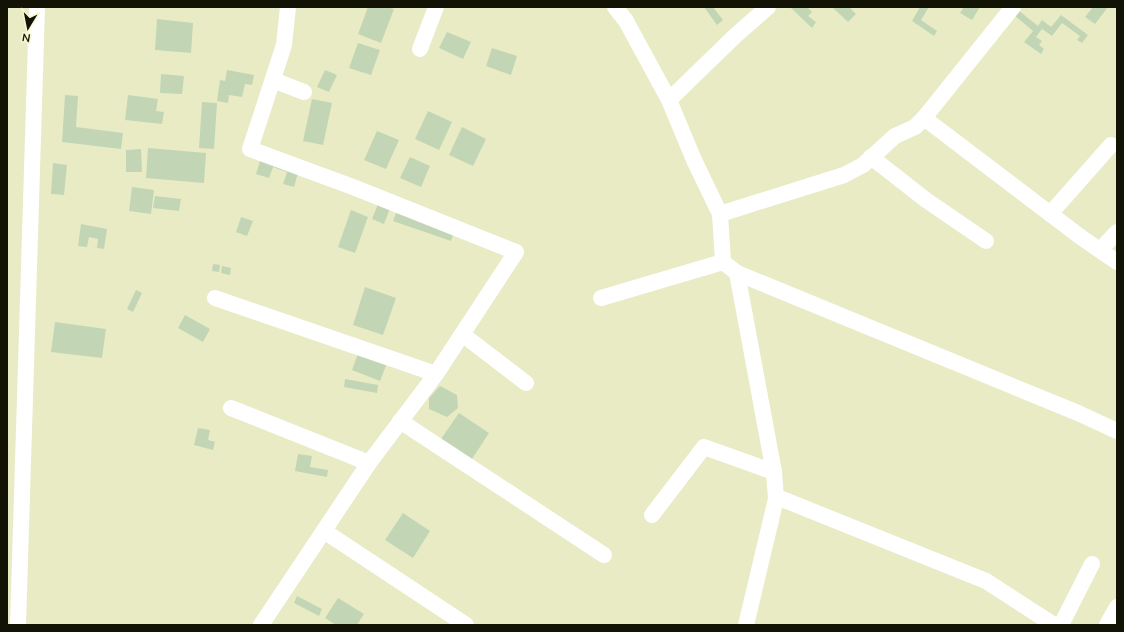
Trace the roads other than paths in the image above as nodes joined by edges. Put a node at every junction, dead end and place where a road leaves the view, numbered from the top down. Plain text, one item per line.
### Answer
1 (37, 7) edge
2 (288, 7) edge
3 (436, 7) edge
4 (615, 7) edge
5 (768, 7) edge
6 (1013, 7) edge
7 (420, 49) dead end
8 (273, 80) junction
9 (304, 92) dead end
10 (669, 100) junction
11 (924, 118) junction
12 (1111, 145) dead end
13 (871, 157) junction
14 (720, 214) junction
15 (1050, 214) junction
16 (1117, 232) edge
17 (986, 241) dead end
18 (1100, 250) junction
19 (723, 262) junction
20 (1117, 262) edge
21 (737, 273) junction
22 (215, 298) dead end
23 (601, 298) dead end
24 (462, 334) junction
25 (436, 374) junction
26 (526, 383) dead end
27 (231, 408) dead end
28 (400, 421) junction
29 (1117, 431) edge
30 (370, 463) junction
31 (774, 472) junction
32 (776, 499) junction
33 (652, 515) dead end
34 (324, 531) junction
35 (604, 555) dead end
36 (1092, 564) dead end
37 (1117, 607) edge
38 (18, 618) edge
39 (29, 625) edge
40 (261, 625) edge
41 (466, 625) edge
42 (746, 625) edge
43 (1054, 625) edge
44 (1061, 625) edge
45 (1107, 625) edge

1 - 38 street
2 - 8 street
3 - 7 street
4 - 10 street
5 - 10 street
6 - 11 street
8 - 9 street
8 - 24 street
10 - 14 street
11 - 13 street
11 - 15 street
12 - 15 street
13 - 14 street
13 - 17 street
14 - 19 street
15 - 18 street
16 - 18 street
18 - 20 street
19 - 21 street
19 - 23 street
21 - 29 street
21 - 31 street
22 - 25 street
24 - 25 street
24 - 26 street
25 - 28 street
27 - 30 street
28 - 30 street
28 - 35 street
30 - 34 street
31 - 32 street
31 - 33 street
32 - 42 street
32 - 43 street
34 - 40 street
34 - 41 street
36 - 44 street
37 - 45 street
38 - 39 street

